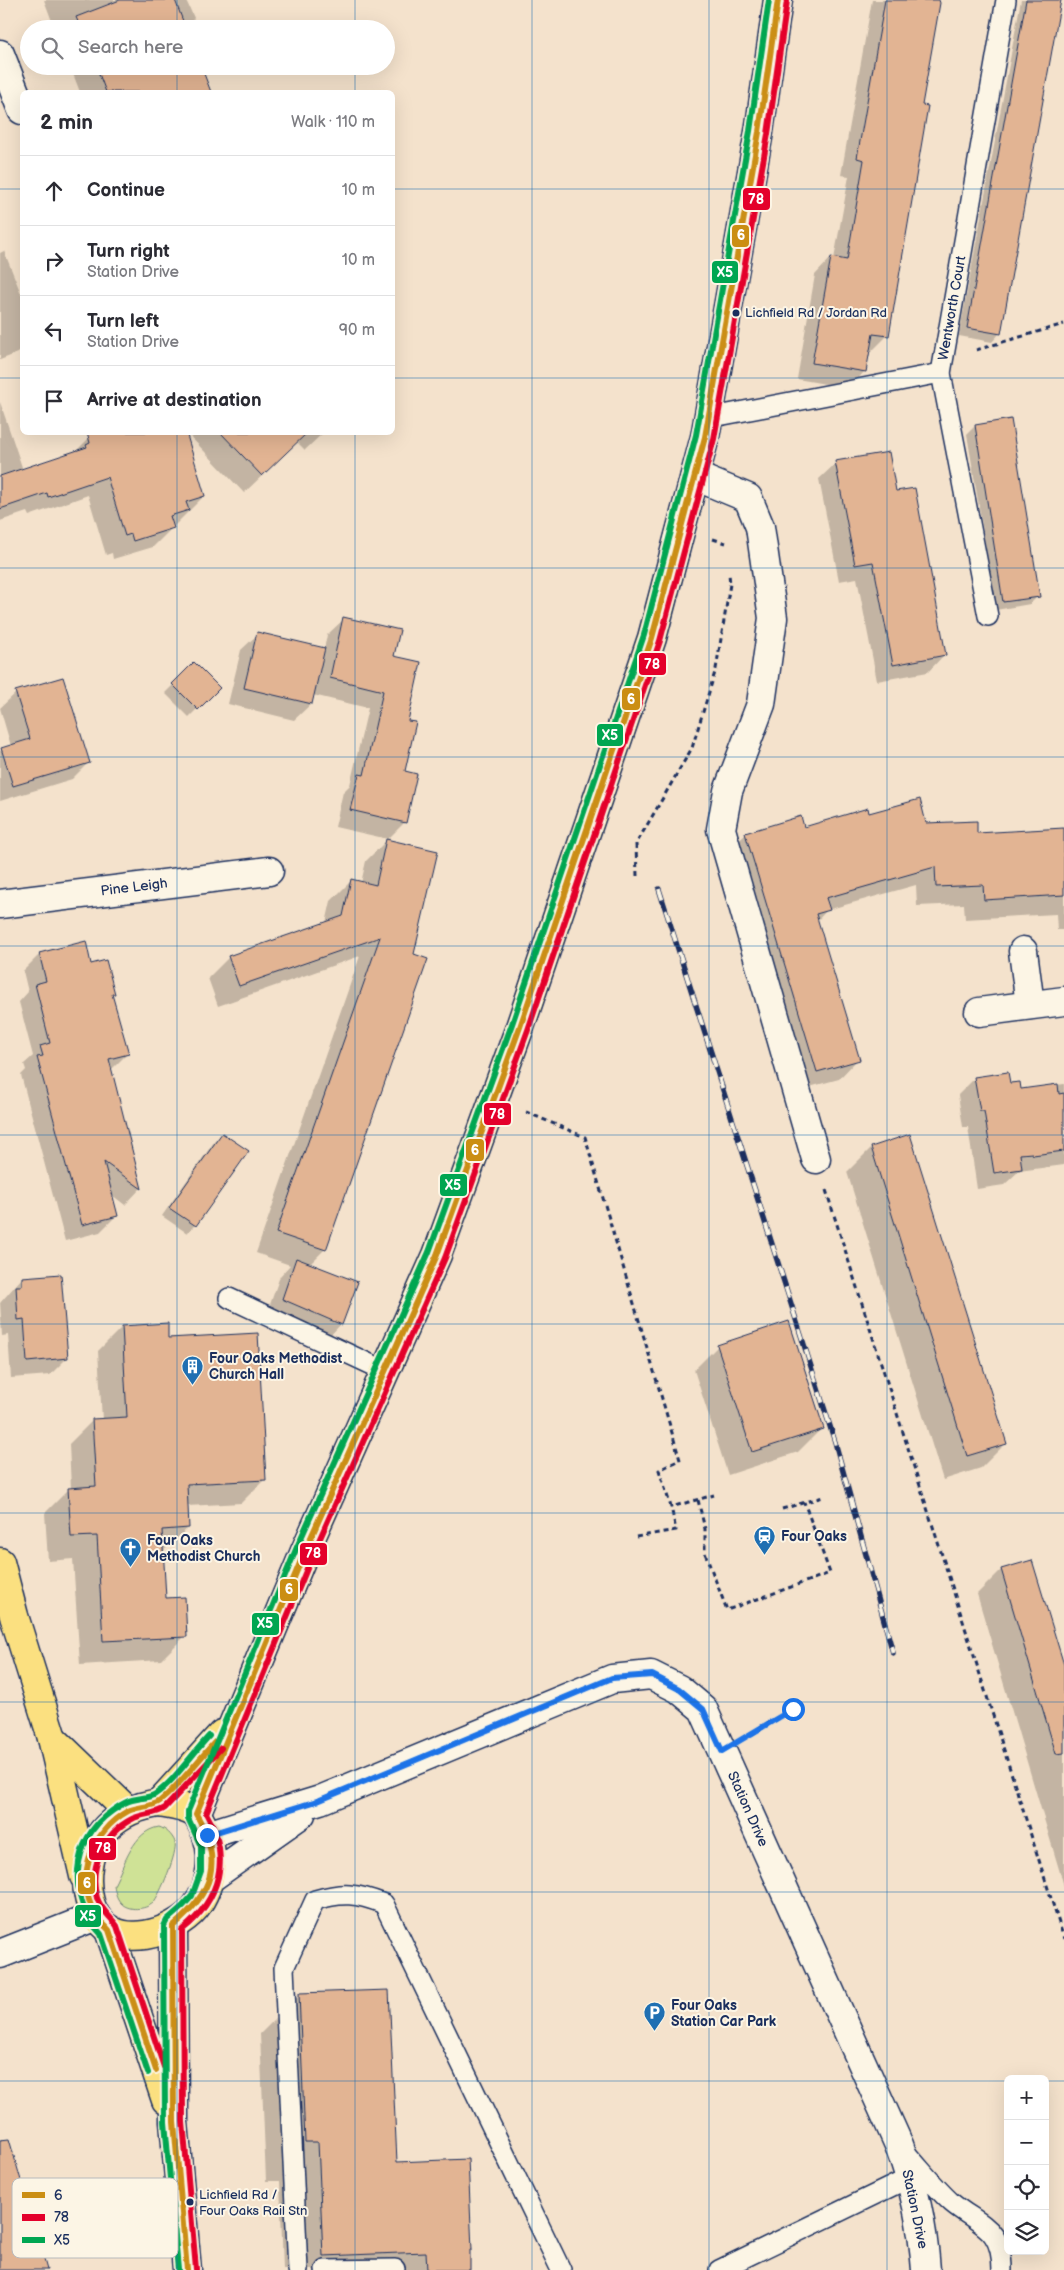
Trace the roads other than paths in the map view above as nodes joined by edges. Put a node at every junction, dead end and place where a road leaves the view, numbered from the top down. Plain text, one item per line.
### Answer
1 (778, 0) edge
2 (1006, 0) edge
3 (0, 54) edge
4 (20, 105) edge
5 (942, 366) junction
6 (708, 418) junction
7 (695, 476) junction
8 (988, 616) dead end
9 (269, 871) dead end
10 (0, 904) edge
11 (1023, 951) dead end
12 (1064, 1001) edge
13 (1030, 1005) junction
14 (979, 1012) dead end
15 (816, 1159) road end
16 (228, 1298) dead end
17 (385, 1371) junction
18 (0, 1562) edge
19 (235, 1719) junction
20 (52, 1738) junction
21 (320, 1800) junction
22 (159, 1803) junction
23 (128, 1811) junction
24 (202, 1824) junction
25 (209, 1879) junction
26 (87, 1890) junction
27 (102, 1923) junction
28 (173, 1926) junction
29 (0, 1954) edge
30 (174, 2122) junction
31 (899, 2145) junction
32 (911, 2177) junction
33 (395, 2269) edge
34 (187, 2270) edge
35 (298, 2270) edge
36 (325, 2270) edge
37 (561, 2270) edge
38 (719, 2270) edge
39 (926, 2270) edge
40 (1002, 2270) edge

1 - 6 main road
2 - 5 lane, Wentworth Court
3 - 4 street
5 - 6 lane
5 - 8 lane, Wentworth Court
6 - 7 main road
7 - 15 street
7 - 17 main road
9 - 10 street, Pine Leigh
11 - 13 street
12 - 13 street
13 - 14 street
16 - 17 lane
17 - 19 main road
18 - 20 main road
19 - 22 main road
19 - 24 main road
20 - 23 main road
20 - 26 main road
21 - 24 street, Station Drive
21 - 25 street, Station Drive
21 - 31 street, Station Drive
22 - 23 main road
22 - 24 main road
23 - 26 main road
24 - 25 main road
25 - 28 main road
26 - 27 main road
27 - 28 main road
27 - 29 street
27 - 30 main road
28 - 30 main road
30 - 34 main road
31 - 32 street, Station Drive
31 - 40 lane
32 - 38 lane
32 - 39 street, Station Drive
33 - 36 lane
35 - 37 lane

